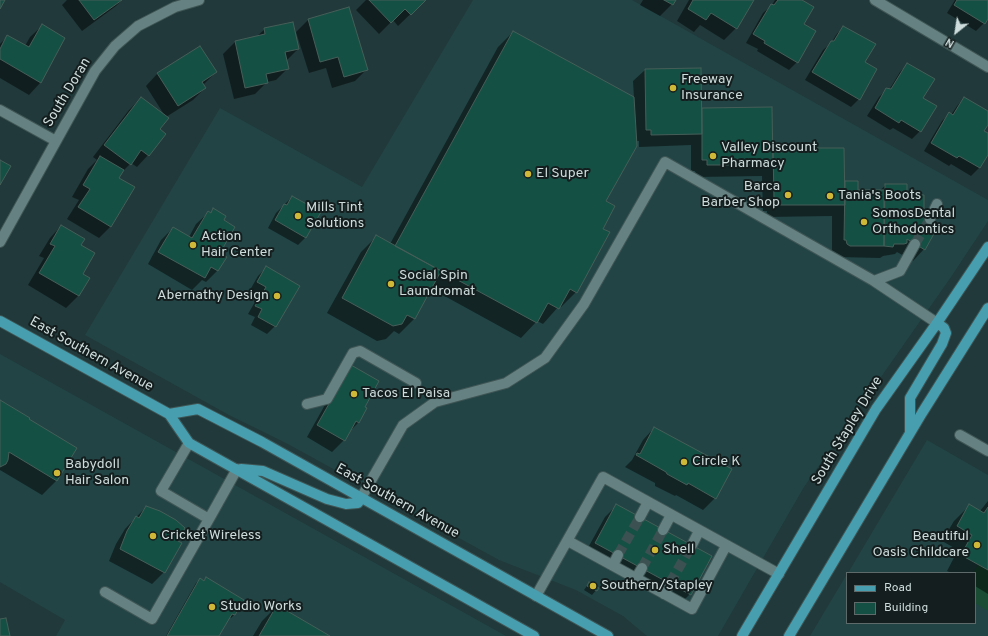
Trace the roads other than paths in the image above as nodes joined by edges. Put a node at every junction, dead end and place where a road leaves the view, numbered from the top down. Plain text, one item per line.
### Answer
1 (199, 0) edge
2 (875, 0) edge
3 (174, 3) edge
4 (988, 67) edge
5 (0, 110) edge
6 (56, 141) junction
7 (937, 204) dead end
8 (930, 219) tunnel mouth
9 (0, 242) edge
10 (915, 244) tunnel mouth
11 (988, 247) edge
12 (874, 281) junction
13 (988, 308) edge
14 (0, 321) edge
15 (937, 323) junction
16 (416, 383) dead end
17 (307, 404) dead end
18 (169, 414) junction
19 (910, 433) junction
20 (960, 435) dead end
21 (189, 443) junction
22 (988, 452) edge
23 (237, 469) junction
24 (361, 498) junction
25 (648, 502) junction
26 (671, 515) junction
27 (640, 517) tunnel mouth
28 (209, 519) junction
29 (663, 530) tunnel mouth
30 (699, 531) junction
31 (568, 541) junction
32 (692, 545) tunnel mouth
33 (726, 546) junction
34 (618, 555) tunnel mouth
35 (613, 566) junction
36 (642, 568) tunnel mouth
37 (778, 574) junction
38 (636, 578) junction
39 (670, 583) tunnel mouth
40 (105, 592) dead end
41 (664, 594) junction
42 (536, 596) junction
43 (534, 636) edge
44 (608, 636) edge
45 (742, 636) edge
46 (789, 636) edge

1 - 3 street, South Doran
2 - 4 street
3 - 6 street, South Doran
5 - 6 street
6 - 9 street, South Doran
7 - 8 street
10 - 12 street
11 - 15 main road, South Stapley Drive
12 - 15 street
12 - 24 street
13 - 19 main road
14 - 18 main road, East Southern Avenue
15 - 19 main road
15 - 37 main road, South Stapley Drive
16 - 17 street
18 - 21 main road, East Southern Avenue
18 - 24 main road, East Southern Avenue
19 - 46 main road
20 - 22 street
21 - 23 main road, East Southern Avenue
21 - 28 street
23 - 24 main road
23 - 28 street
23 - 43 main road, East Southern Avenue
24 - 42 main road, East Southern Avenue
25 - 26 street
25 - 27 street
25 - 31 street
26 - 29 street
26 - 30 street
28 - 40 street
30 - 32 street
30 - 33 street
31 - 35 street
31 - 42 street
33 - 37 street
33 - 41 street
34 - 35 street
35 - 38 street
36 - 38 street
37 - 45 main road, South Stapley Drive
38 - 41 street
39 - 41 street
42 - 44 main road, East Southern Avenue

